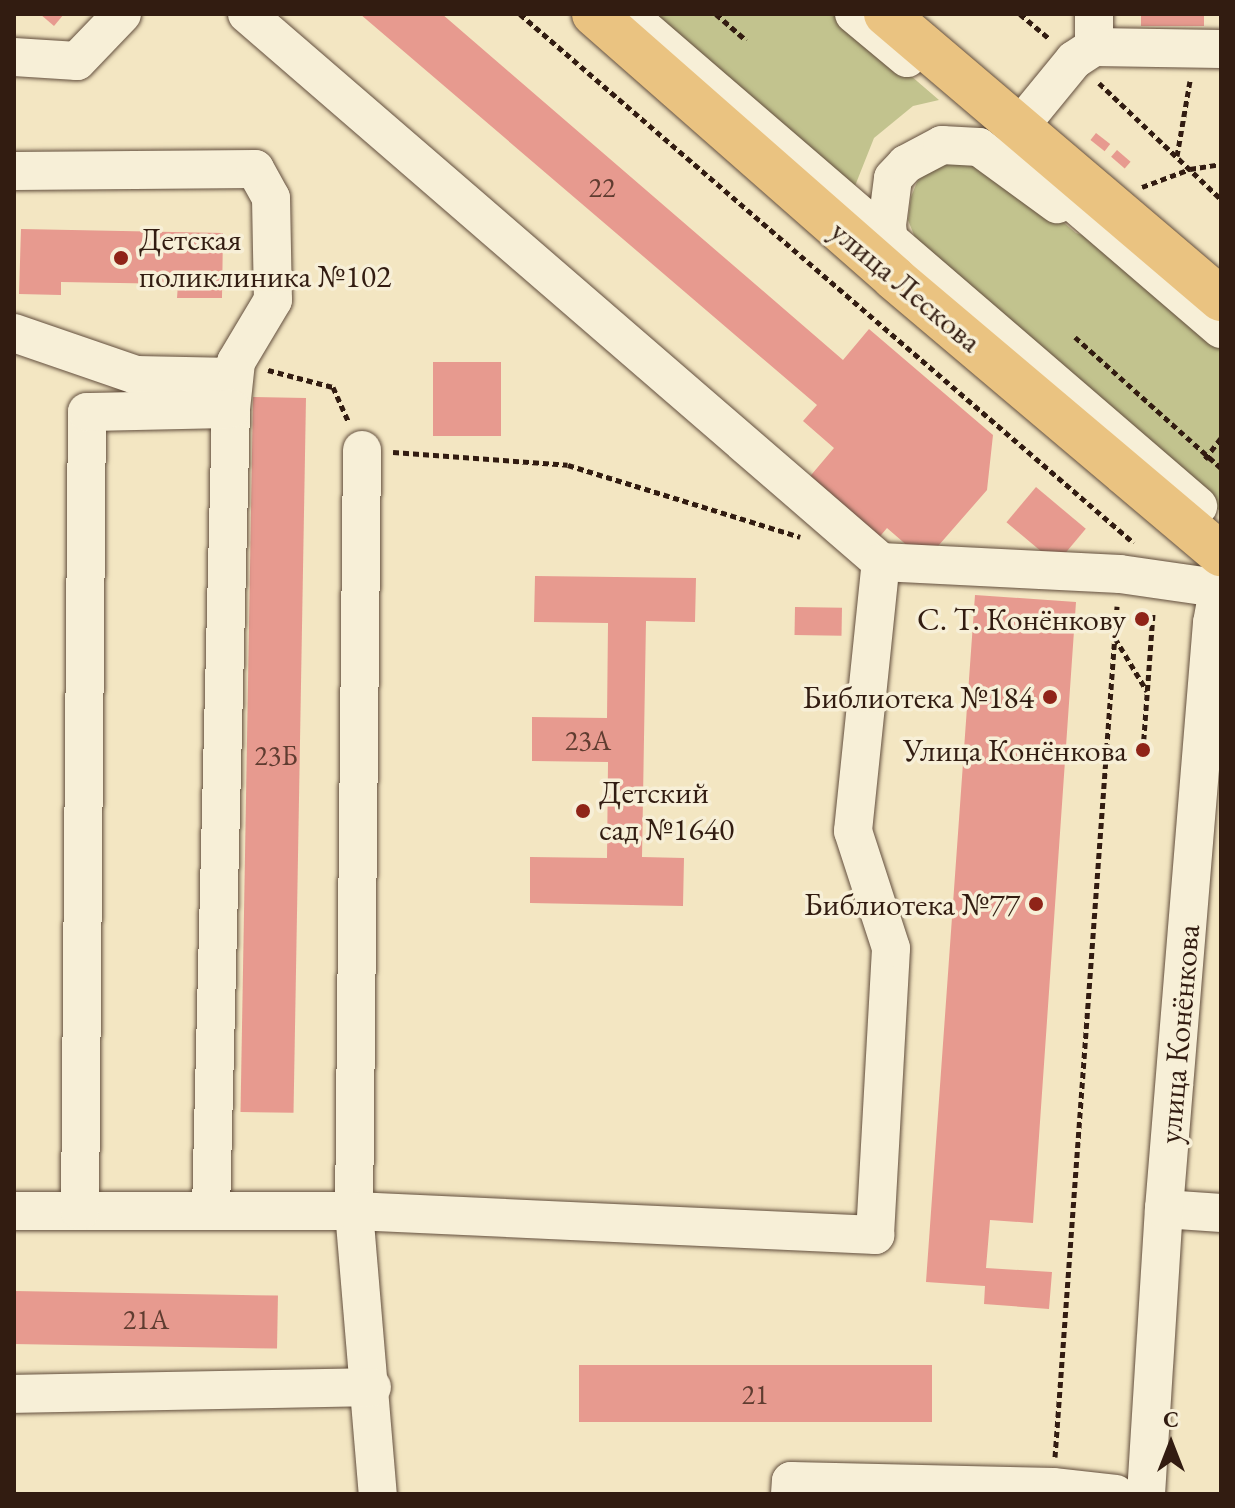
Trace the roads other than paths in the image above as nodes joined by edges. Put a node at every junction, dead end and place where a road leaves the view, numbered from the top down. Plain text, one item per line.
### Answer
1 (122, 14) edge
2 (247, 14) edge
3 (594, 14) edge
4 (627, 14) edge
5 (854, 14) edge
6 (886, 14) edge
7 (1087, 41) edge
8 (1208, 49) edge
9 (14, 57) edge
10 (1020, 126) junction
11 (14, 171) edge
12 (1103, 227) junction
13 (1152, 238) junction
14 (891, 261) junction
15 (1216, 286) edge
16 (1221, 329) edge
17 (14, 333) edge
18 (234, 383) junction
19 (362, 450) road end
20 (1221, 527) edge
21 (881, 562) junction
22 (1220, 572) edge
23 (211, 1208) junction
24 (1164, 1209) junction
25 (14, 1211) edge
26 (80, 1211) junction
27 (354, 1211) junction
28 (1221, 1213) edge
29 (372, 1387) junction
30 (14, 1394) edge
31 (1068, 1490) edge
32 (378, 1494) edge
33 (790, 1494) edge
34 (1116, 1494) edge
35 (1146, 1494) edge

1 - 9 street
2 - 21 street
3 - 14 main road, улица Лескова
4 - 14 street, улица Лескова
5 - 12 street
6 - 10 main road
7 - 8 street
7 - 10 street
10 - 13 main road
11 - 18 street
12 - 13 street
12 - 14 street
12 - 16 street
13 - 15 main road
14 - 20 street, улица Лескова
14 - 22 main road, улица Лескова
17 - 18 street
18 - 23 street
18 - 26 street
19 - 27 street
21 - 22 street
21 - 27 street
22 - 24 street, улица Конёнкова
23 - 26 street
23 - 27 street
24 - 28 street
24 - 35 street, улица Конёнкова
25 - 26 street
27 - 29 street
29 - 30 street
29 - 32 street
31 - 33 street
31 - 34 street

